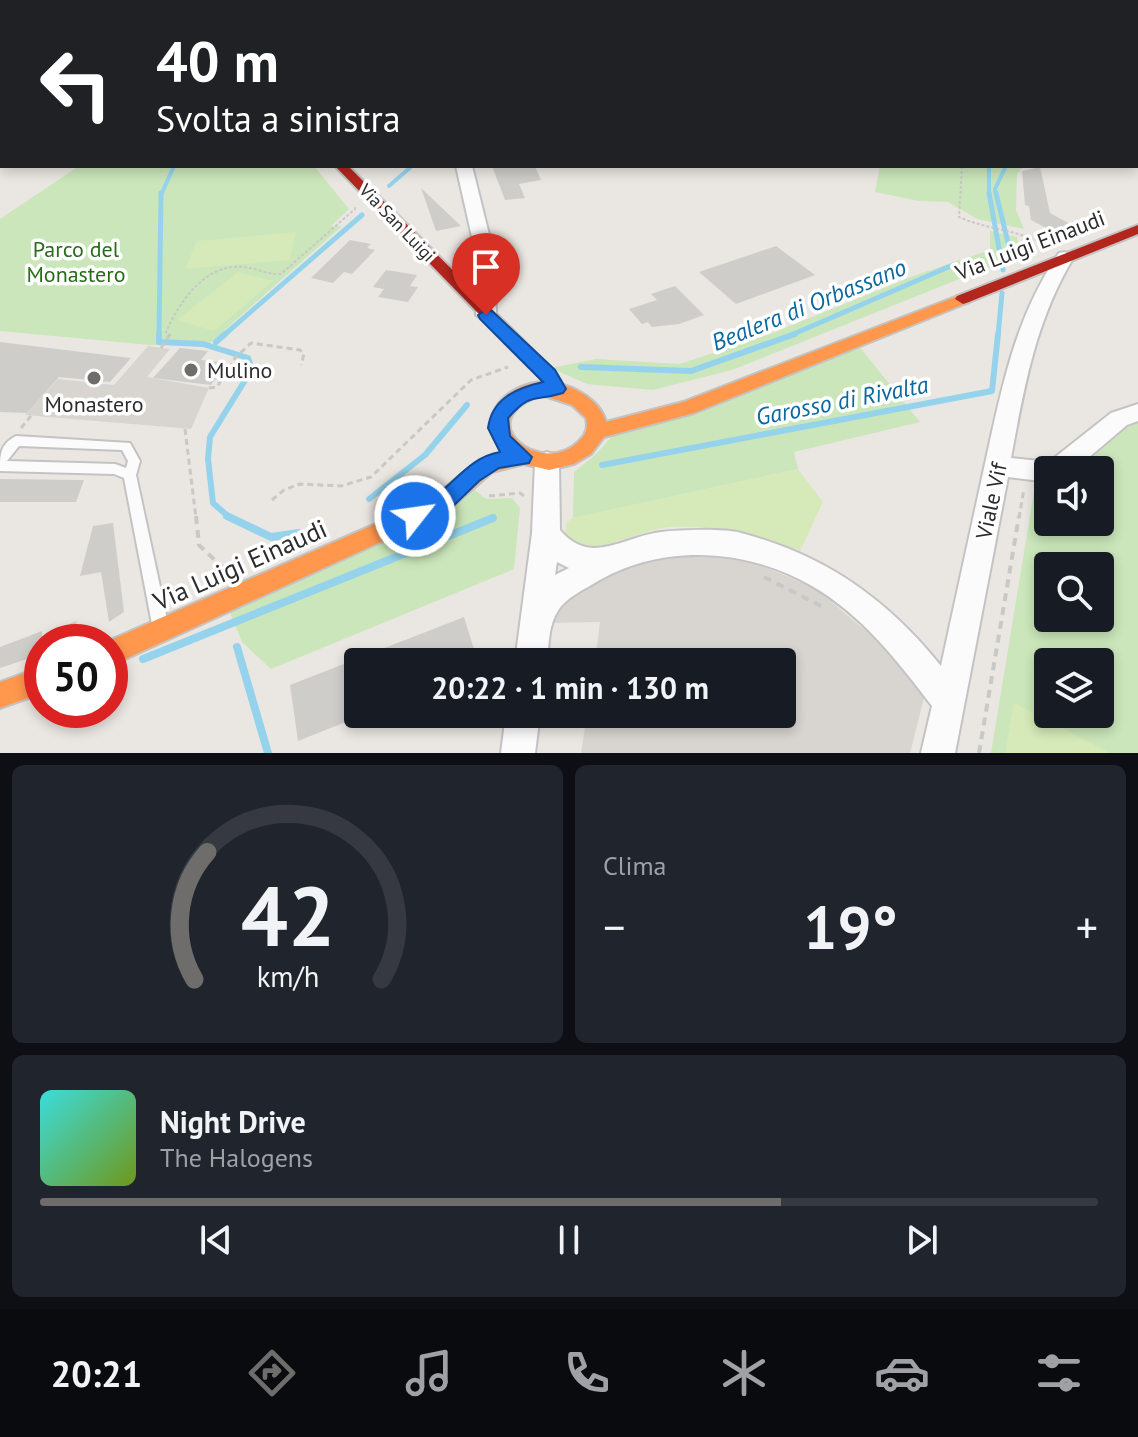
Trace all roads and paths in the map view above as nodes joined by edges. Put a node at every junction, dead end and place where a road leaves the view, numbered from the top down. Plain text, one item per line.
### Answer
1 (343, 168) edge
2 (464, 168) edge
3 (962, 168) edge
4 (346, 217) dead end
5 (1138, 229) edge
6 (1065, 257) junction
7 (1020, 275) junction
8 (1036, 307) junction
9 (486, 315) junction
10 (161, 348) dead end
11 (301, 365) dead end
12 (512, 372) junction
13 (209, 388) dead end
14 (557, 389) junction
15 (716, 394) junction
16 (581, 398) junction
17 (503, 410) junction
18 (1138, 412) edge
19 (595, 432) junction
20 (1074, 456) edge
21 (534, 460) junction
22 (0, 464) edge
23 (998, 466) junction
24 (1034, 470) edge
25 (130, 475) junction
26 (1034, 490) edge
27 (272, 500) dead end
28 (392, 525) junction
29 (546, 533) junction
30 (607, 560) junction
31 (754, 573) dead end
32 (834, 613) dead end
33 (536, 623) junction
34 (160, 629) junction
35 (128, 644) edge
36 (533, 648) edge
37 (24, 686) edge
38 (0, 695) edge
39 (949, 702) junction
40 (521, 728) edge
41 (518, 753) edge
42 (938, 753) edge
43 (979, 753) edge

1 - 9 main road, Via San Luigi
2 - 9 street
3 - 6 path
4 - 10 path
5 - 6 main road, Via Luigi Einaudi
6 - 7 main road, Via Luigi Einaudi
6 - 8 street, Viale Vif
7 - 8 street
7 - 15 main road, Via Luigi Einaudi
8 - 23 street, Viale Vif
9 - 12 main road, Via San Luigi
9 - 14 main road, Via San Luigi
11 - 13 path
12 - 17 main road
12 - 27 path
14 - 16 main road
14 - 17 main road
15 - 16 main road, Via Luigi Einaudi
15 - 19 main road, Via Luigi Einaudi
16 - 19 main road
17 - 21 main road
17 - 28 main road, Via Luigi Einaudi
18 - 20 street
19 - 21 main road
21 - 28 main road, Via Luigi Einaudi
21 - 29 street
22 - 25 lane
22 - 25 lane
23 - 24 street
23 - 39 street, Viale Vif
25 - 34 lane
26 - 43 path
28 - 34 main road, Via Luigi Einaudi
29 - 30 street
29 - 33 street
30 - 33 street
30 - 39 street
31 - 32 path
33 - 36 street
34 - 35 main road, Via Luigi Einaudi
37 - 38 main road
39 - 42 street, Viale Vif
40 - 41 street

